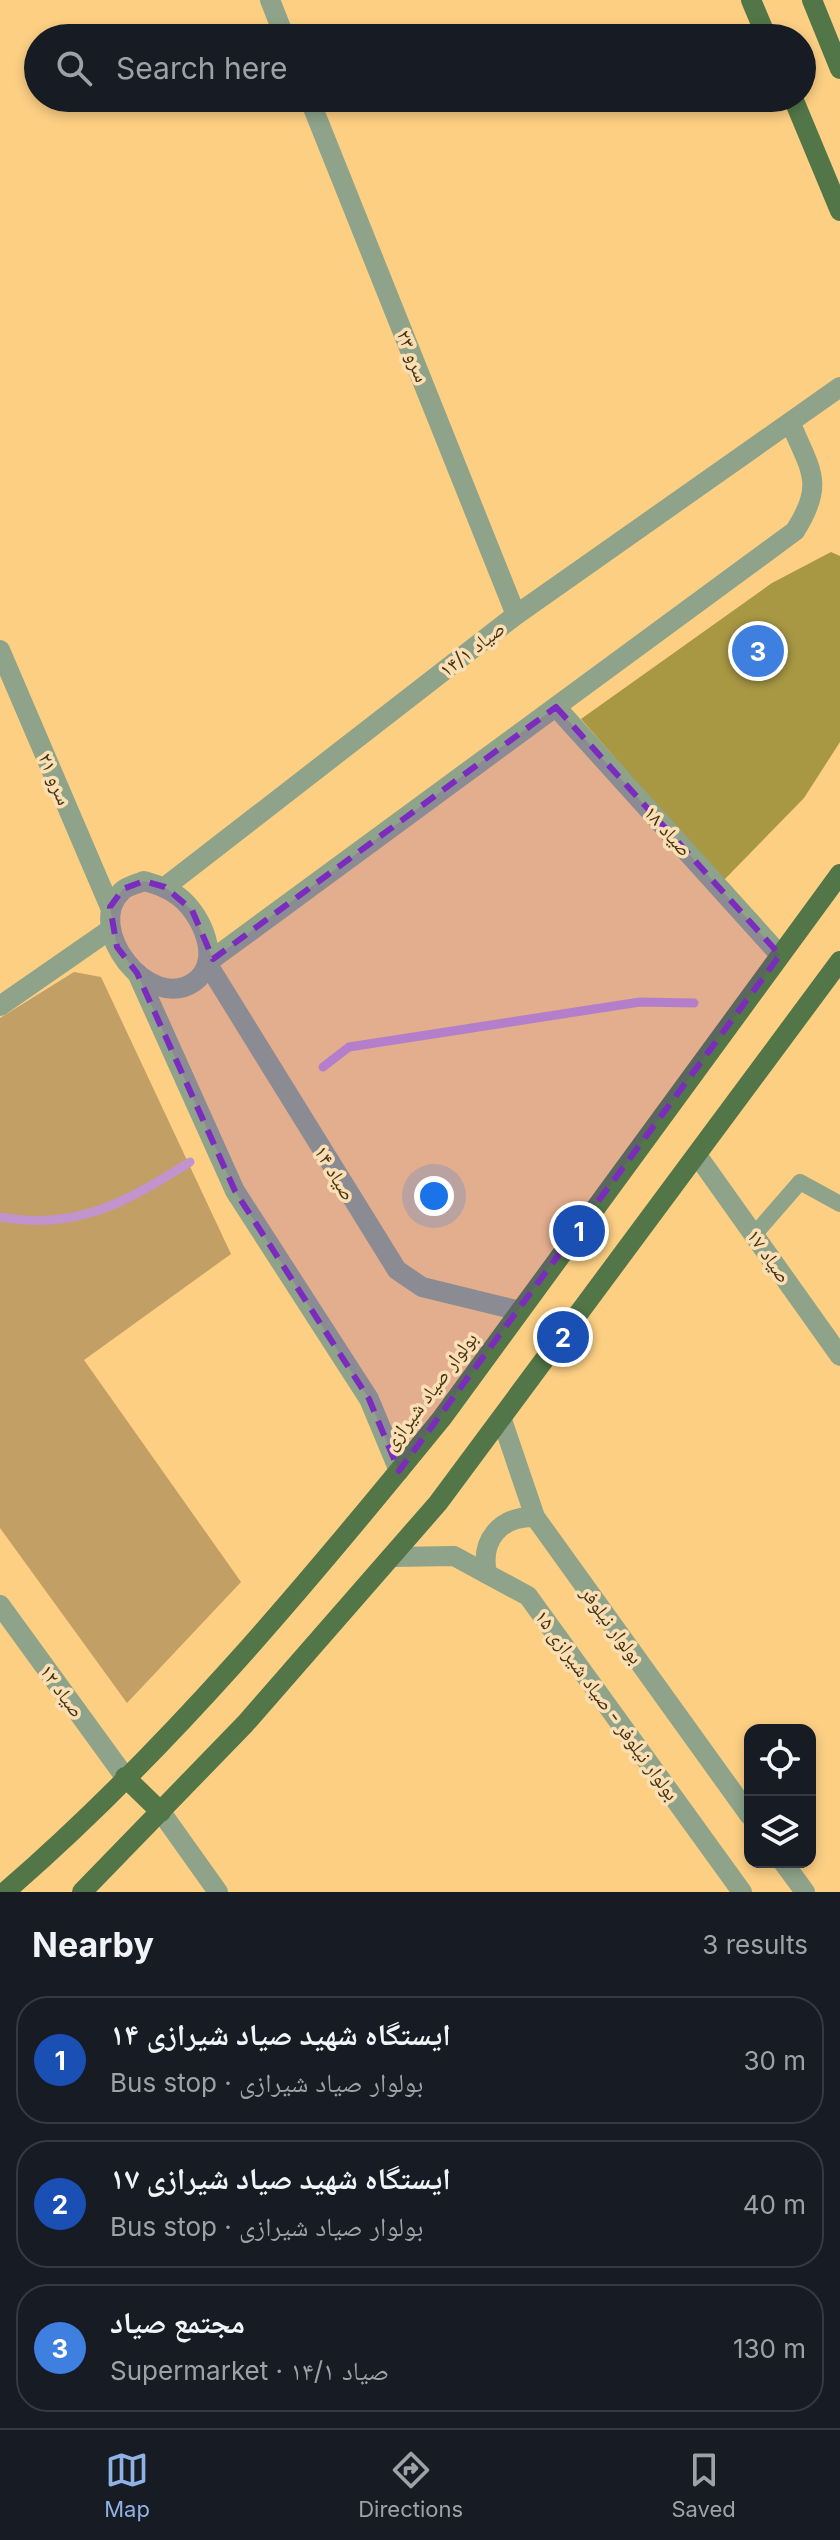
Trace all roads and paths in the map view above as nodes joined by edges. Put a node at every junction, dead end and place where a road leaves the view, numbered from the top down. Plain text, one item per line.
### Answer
1 (270, 0) edge
2 (751, 0) edge
3 (812, 0) edge
4 (279, 24) edge
5 (761, 24) edge
6 (840, 69) edge
7 (315, 112) edge
8 (799, 112) edge
9 (840, 211) edge
10 (840, 387) edge
11 (791, 424) junction
12 (516, 615) junction
13 (0, 650) edge
14 (556, 707) junction
15 (840, 874) edge
16 (165, 887) junction
17 (110, 907) junction
18 (111, 929) junction
19 (780, 955) junction
20 (840, 961) edge
21 (207, 963) junction
22 (137, 973) junction
23 (0, 1006) edge
24 (697, 1155) junction
25 (840, 1204) edge
26 (754, 1235) junction
27 (520, 1311) junction
28 (840, 1356) edge
29 (502, 1420) junction
30 (399, 1471) junction
31 (535, 1517) junction
32 (393, 1557) junction
33 (487, 1574) junction
34 (0, 1605) edge
35 (125, 1777) junction
36 (744, 1808) edge
37 (161, 1812) junction
38 (787, 1868) edge
39 (5, 1892) edge
40 (82, 1892) edge
41 (218, 1892) edge
42 (742, 1892) edge
43 (805, 1892) edge

1 - 4 street
2 - 5 main road
3 - 6 main road
7 - 12 street, سرو ۲۳
8 - 9 main road
10 - 11 street, صیاد ۱۴/۱
11 - 12 street, صیاد ۱۴/۱
11 - 14 street
12 - 16 street, صیاد ۱۴/۱
13 - 17 street, سرو ۲۱
14 - 19 street, صیاد ۱۸
14 - 21 street
15 - 19 main road, بولوار صیاد شیرازی
16 - 17 street
16 - 21 street
17 - 18 street
18 - 22 street
18 - 23 street
19 - 27 main road, بولوار صیاد شیرازی
20 - 24 main road
21 - 22 street
21 - 27 street, صیاد ۱۴
22 - 30 street
24 - 26 street, صیاد ۱۷
24 - 29 main road
25 - 26 lane
26 - 28 street, صیاد ۱۷
27 - 30 main road, بولوار صیاد شیرازی
29 - 31 street, بولوار نیلوفر
29 - 32 main road
30 - 35 main road, بولوار صیاد شیرازی
31 - 33 street
31 - 36 street, بولوار نیلوفر
32 - 33 street, بولوار نیلوفر - صیاد شیرازی ۱۵
32 - 37 main road
33 - 42 street, بولوار نیلوفر - صیاد شیرازی ۱۵
34 - 35 street, صیاد ۱۲
35 - 37 main road
35 - 39 main road, بولوار صیاد شیرازی
37 - 40 main road
37 - 41 street
38 - 43 street

